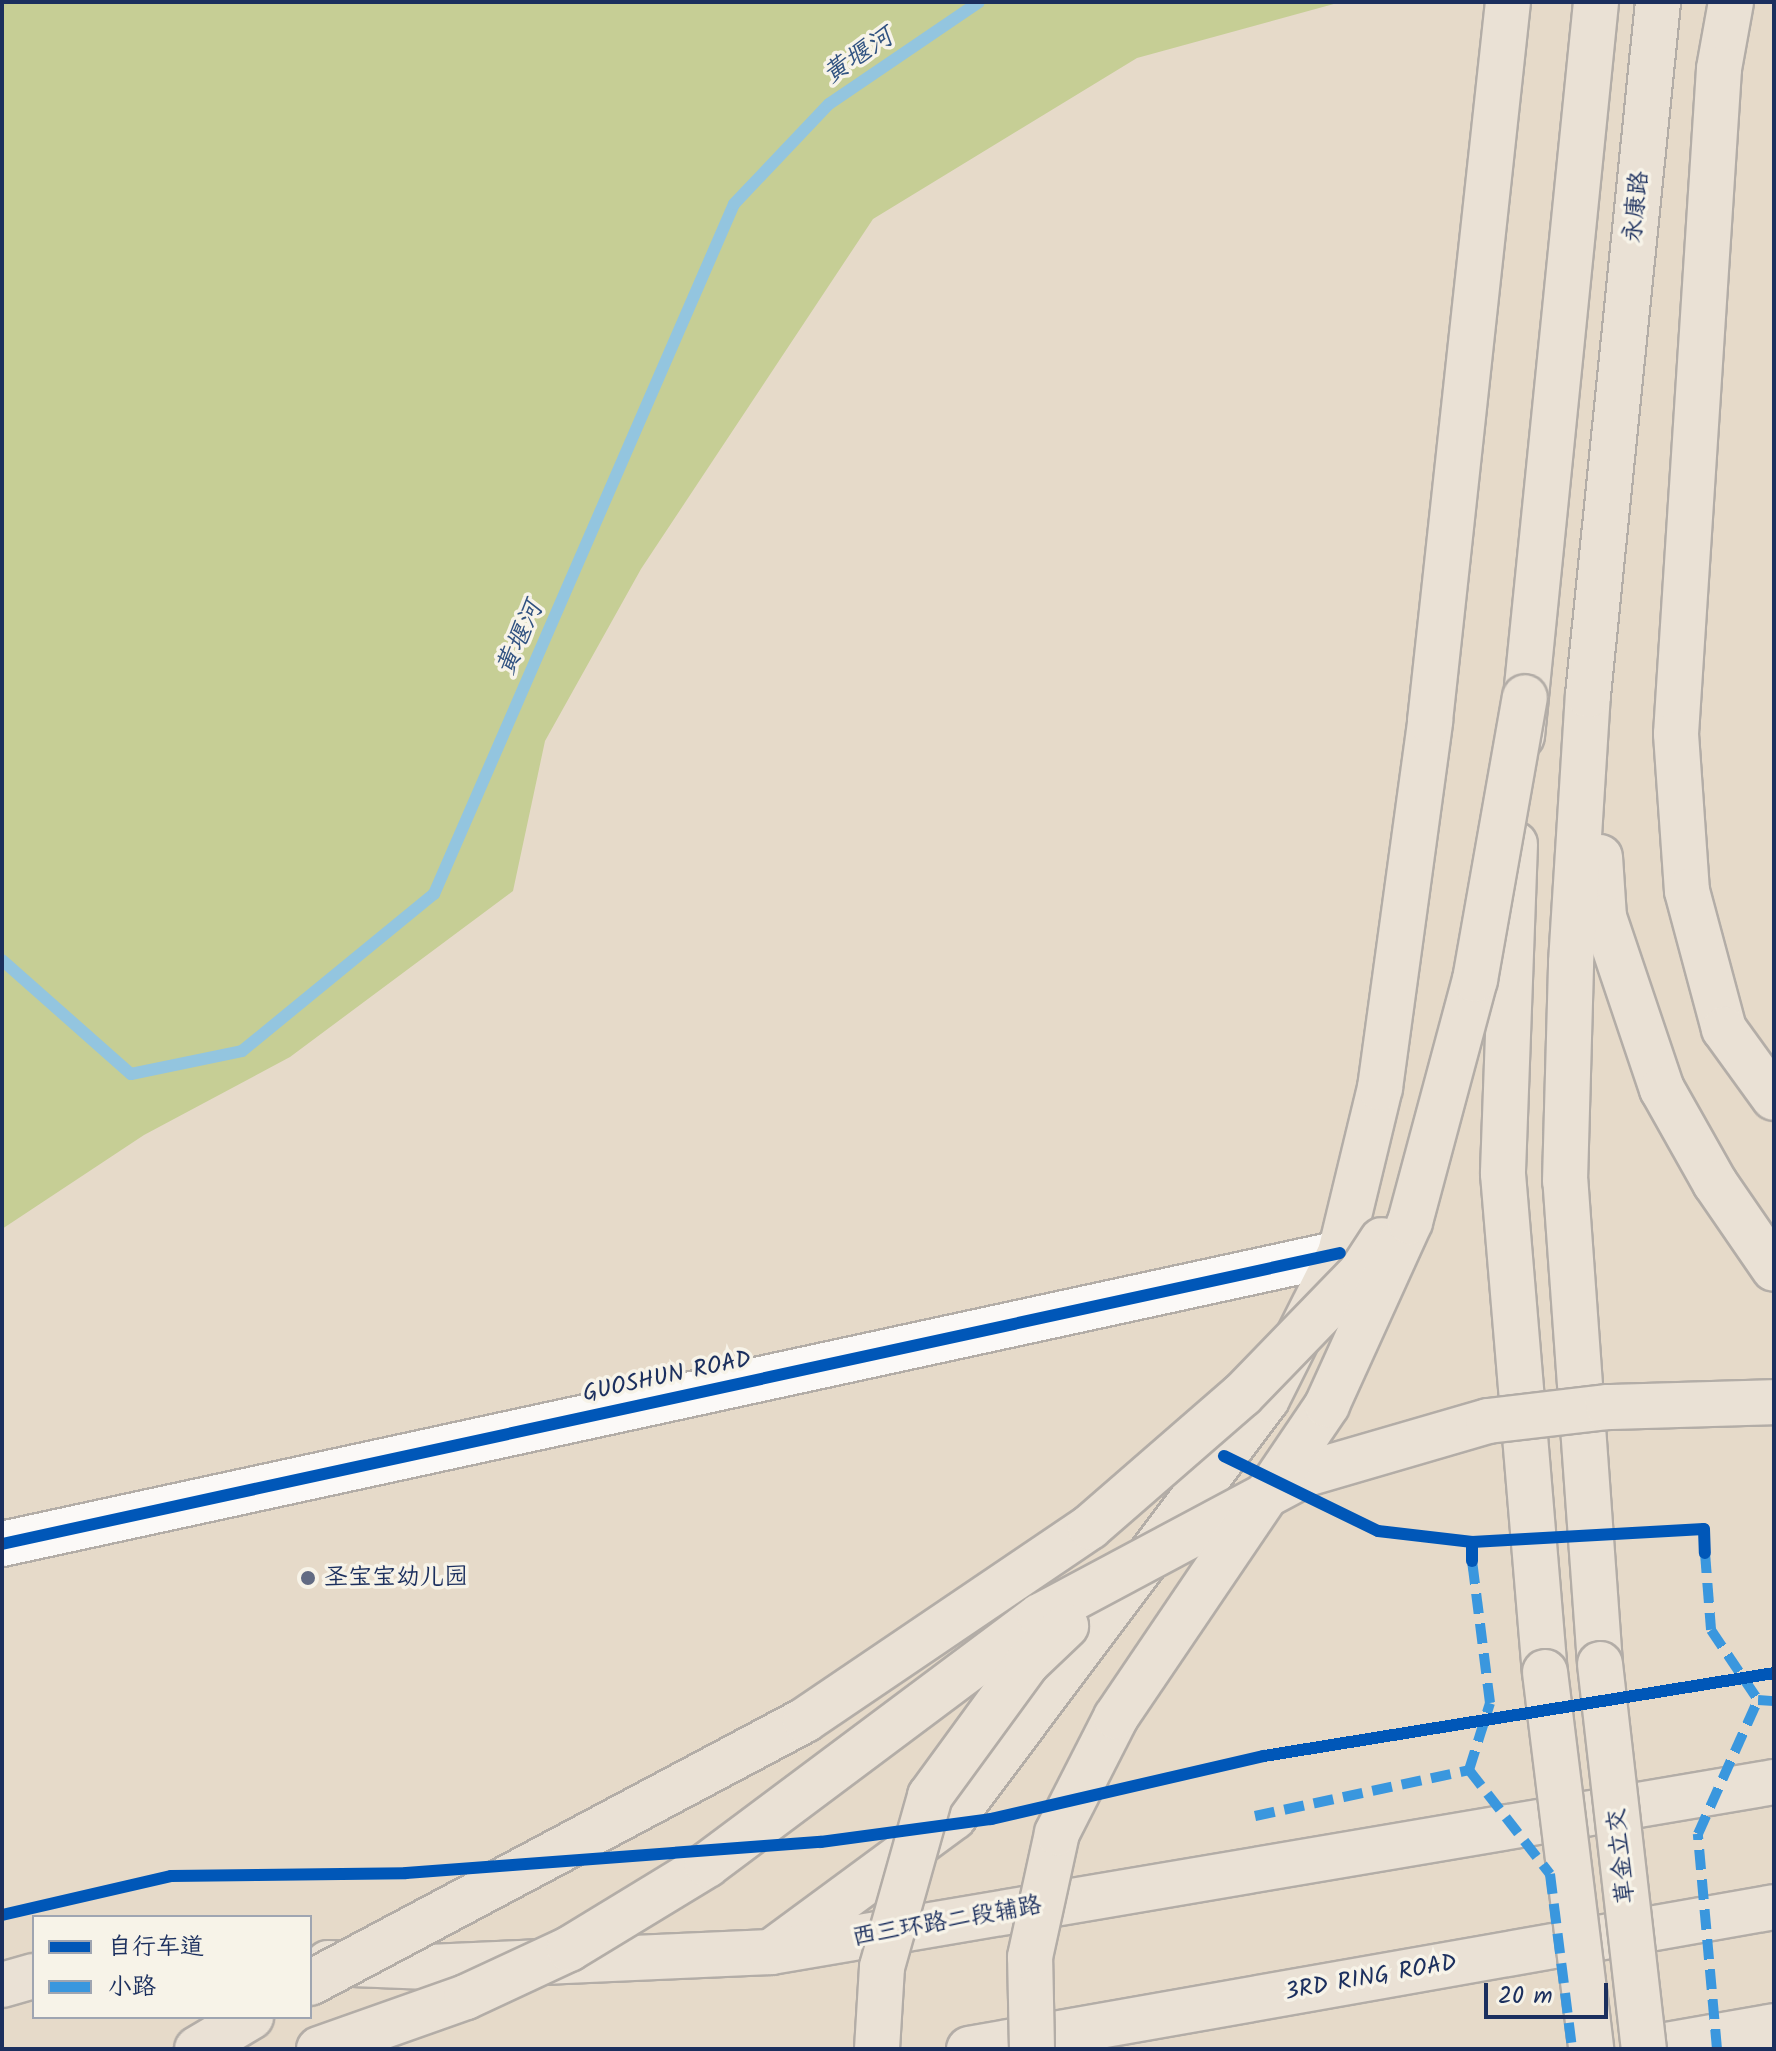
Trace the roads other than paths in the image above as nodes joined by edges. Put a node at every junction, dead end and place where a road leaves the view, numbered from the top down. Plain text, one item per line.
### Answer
1 (1508, 2) edge
2 (1596, 2) edge
3 (1658, 2) edge
4 (1731, 2) edge
5 (1588, 695) junction
6 (1525, 697) junction
7 (1774, 1098) edge
8 (1701, 1157) junction
9 (1419, 1185) junction
10 (1774, 1230) edge
11 (1340, 1253) junction
12 (1774, 1269) edge
13 (1774, 1402) edge
14 (2, 1544) edge
15 (1129, 1567) junction
16 (1774, 1782) edge
17 (1774, 1907) edge
18 (771, 1952) junction
19 (312, 1962) edge
20 (32, 1977) edge
21 (312, 1982) edge
22 (2, 1985) edge
23 (248, 2019) edge
24 (1774, 2026) edge
25 (197, 2049) edge
26 (319, 2049) edge
27 (877, 2049) edge
28 (969, 2049) edge
29 (1032, 2049) edge
30 (1591, 2049) edge
31 (1644, 2049) edge

1 - 11 main road
2 - 6 main road
3 - 5 main road, 永康路
4 - 7 main road
5 - 8 main road
5 - 31 main road, 草金立交, bridge
6 - 9 main road, bridge
6 - 30 main road, bridge
8 - 10 main road
8 - 12 main road
9 - 21 main road, bridge
9 - 29 main road, bridge
11 - 14 street, GUOSHUN ROAD
11 - 18 main road
13 - 15 main road, bridge
15 - 26 main road, bridge
15 - 27 main road, bridge
16 - 18 main road, 西三环路二段辅路
17 - 28 main road, 3RD RING ROAD
18 - 19 main road, 西三环路二段辅路
20 - 22 main road
23 - 25 main road
24 - 31 main road

